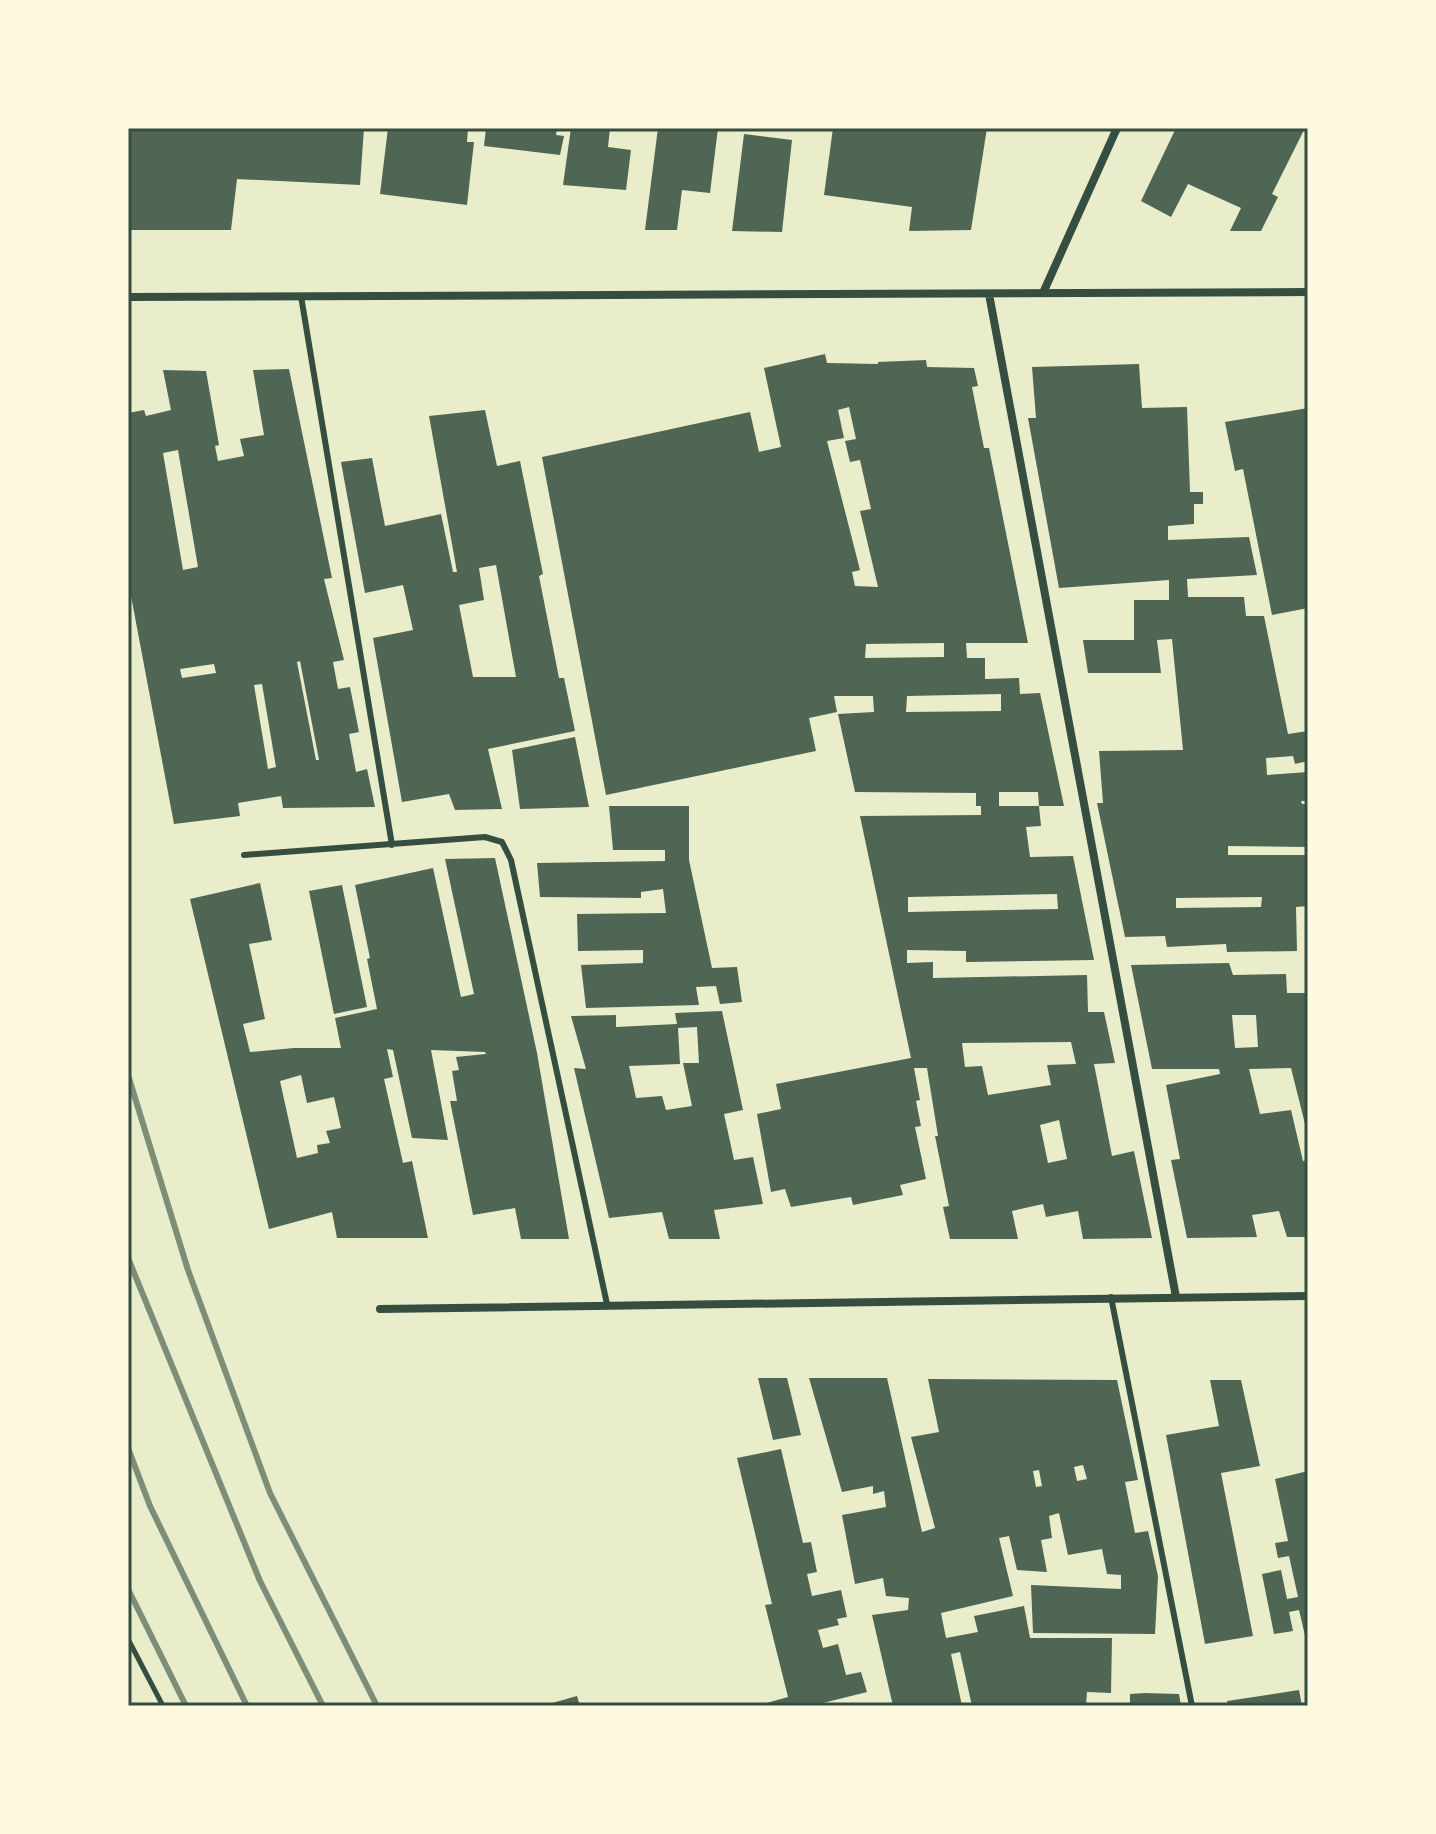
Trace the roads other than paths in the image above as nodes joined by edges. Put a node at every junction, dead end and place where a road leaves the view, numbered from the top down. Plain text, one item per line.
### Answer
1 (1117, 128) edge
2 (1308, 292) edge
3 (1043, 293) junction
4 (989, 294) junction
5 (301, 296) junction
6 (128, 297) edge
7 (392, 845) junction
8 (244, 855) dead end
9 (1308, 1296) edge
10 (1111, 1297) junction
11 (1176, 1297) junction
12 (607, 1304) junction
13 (380, 1309) dead end
14 (1192, 1706) edge

1 - 3 street
2 - 3 street
3 - 4 street
4 - 5 street
4 - 11 street
5 - 6 street
5 - 7 lane
7 - 8 lane
7 - 12 lane
9 - 11 street
10 - 11 street
10 - 12 street
10 - 14 lane
12 - 13 street

